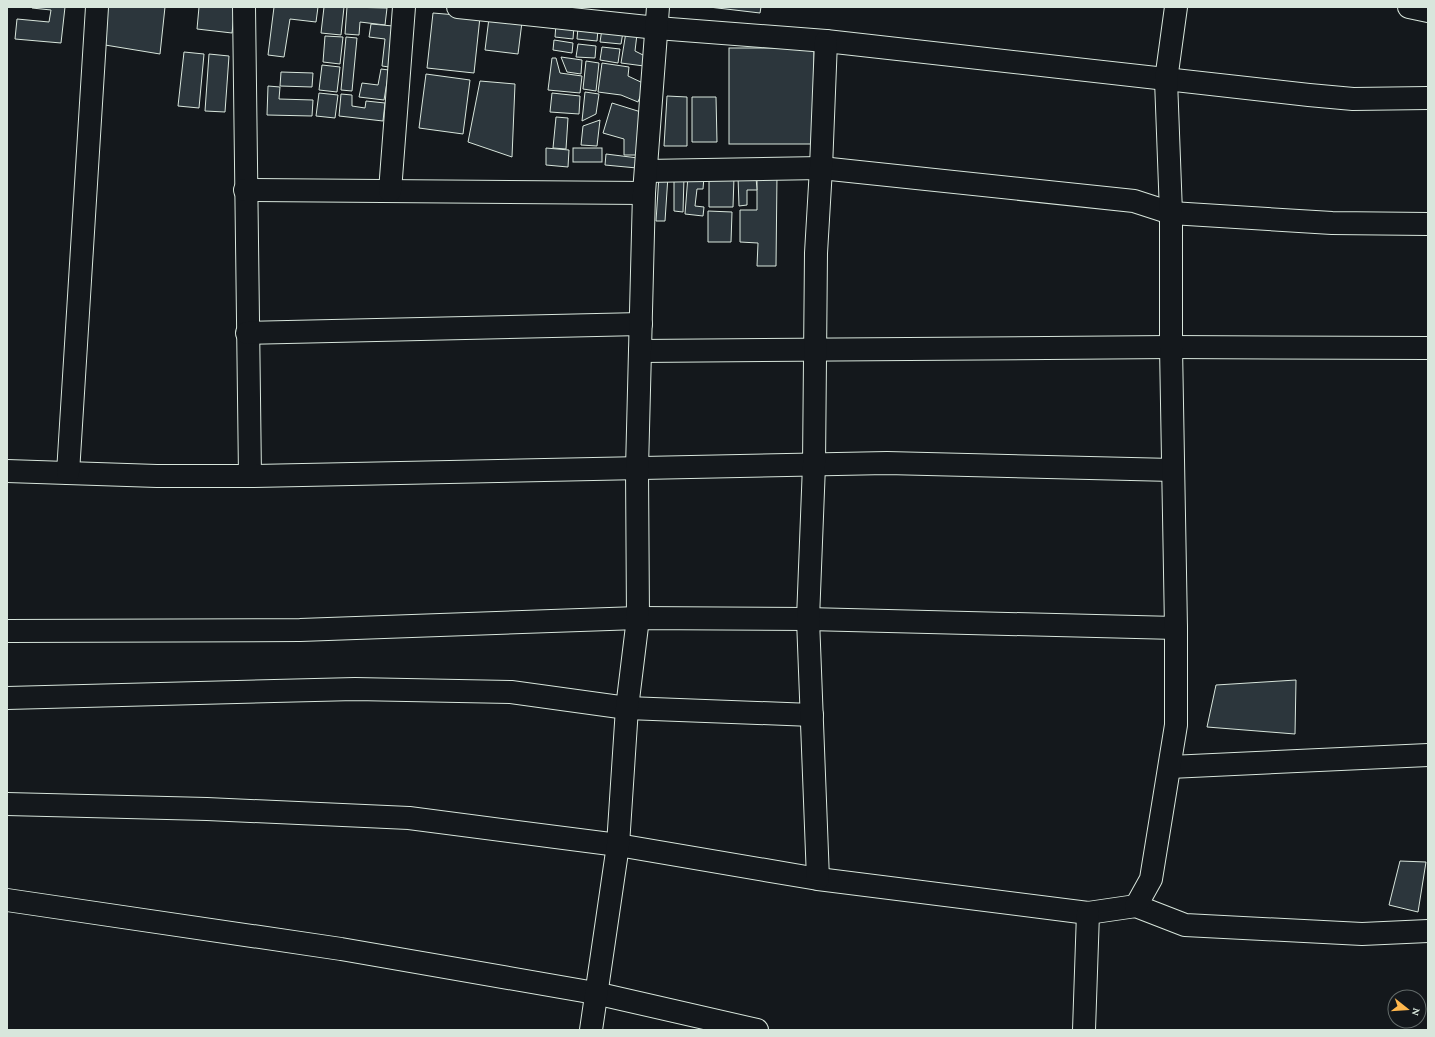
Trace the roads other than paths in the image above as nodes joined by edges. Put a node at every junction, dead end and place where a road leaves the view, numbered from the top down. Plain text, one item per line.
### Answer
1 (97, 7) edge
2 (244, 7) edge
3 (404, 7) edge
4 (458, 7) edge
5 (658, 7) edge
6 (1176, 7) edge
7 (1409, 7) edge
8 (1428, 10) edge
9 (657, 28) junction
10 (826, 42) junction
11 (1166, 80) junction
12 (1428, 98) edge
13 (821, 168) junction
14 (646, 171) junction
15 (245, 190) junction
16 (390, 191) junction
17 (644, 193) junction
18 (1171, 213) junction
19 (1428, 224) edge
20 (641, 324) junction
21 (247, 333) junction
22 (1171, 346) junction
23 (1428, 348) edge
24 (816, 349) junction
25 (640, 351) junction
26 (814, 465) junction
27 (637, 469) junction
28 (1173, 470) junction
29 (7, 471) edge
30 (68, 474) junction
31 (250, 476) junction
32 (638, 618) junction
33 (808, 619) junction
34 (1176, 628) junction
35 (7, 631) edge
36 (7, 698) edge
37 (628, 708) junction
38 (812, 715) junction
39 (1428, 755) edge
40 (1170, 766) junction
41 (7, 804) edge
42 (618, 845) junction
43 (818, 879) junction
44 (7, 900) edge
45 (1136, 906) junction
46 (1088, 913) junction
47 (1428, 931) edge
48 (595, 993) junction
49 (591, 1030) edge
50 (757, 1030) edge
51 (1084, 1030) edge

1 - 30 street
2 - 15 street
3 - 16 street
4 - 9 street
5 - 9 street
6 - 11 street
7 - 8 street
9 - 10 street
9 - 14 street
10 - 11 street
10 - 13 street
11 - 12 street
11 - 18 street
13 - 14 street
13 - 18 street
13 - 24 street
14 - 17 street
15 - 16 street
15 - 21 street
16 - 17 street
17 - 20 street
18 - 19 street
18 - 22 street
20 - 21 street
20 - 25 street
21 - 31 street
22 - 23 street
22 - 24 street
22 - 28 street
24 - 25 street
24 - 26 street
25 - 27 street
26 - 27 street
26 - 28 street
26 - 33 street
27 - 31 street
27 - 32 street
28 - 34 street
29 - 30 street
30 - 31 street
32 - 33 street
32 - 35 street
32 - 37 street
33 - 34 street
33 - 38 street
34 - 40 street
36 - 37 street
37 - 38 street
37 - 42 street
38 - 43 street
39 - 40 street
40 - 45 street
41 - 42 street
42 - 43 street
42 - 48 street
43 - 46 street
44 - 48 street
45 - 46 street
45 - 47 street
46 - 51 street
48 - 49 street
48 - 50 street

